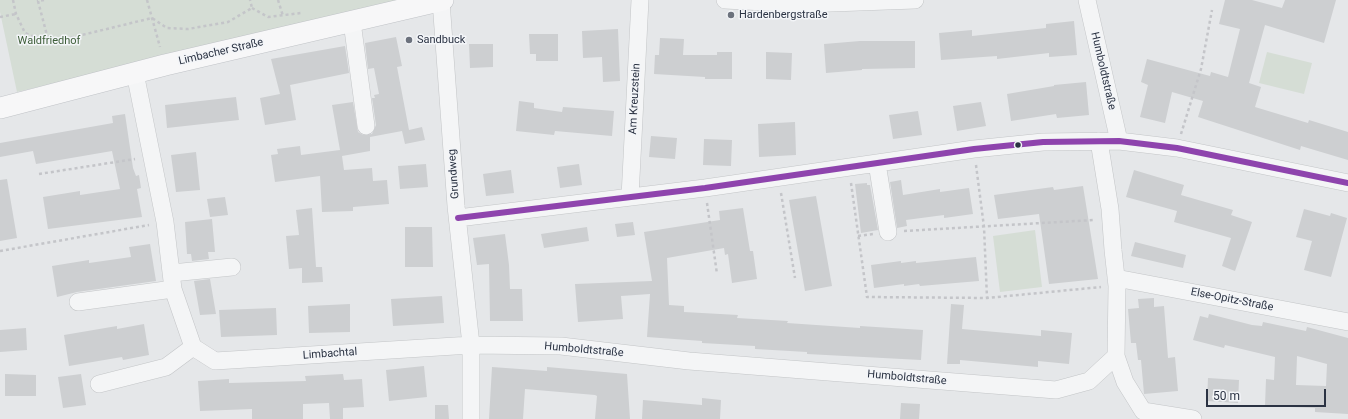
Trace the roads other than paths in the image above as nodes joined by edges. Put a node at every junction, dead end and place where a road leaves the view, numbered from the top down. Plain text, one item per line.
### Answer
1 (442, 0) edge
2 (640, 0) edge
3 (724, 0) edge
4 (915, 0) edge
5 (1087, 0) edge
6 (352, 22) junction
7 (135, 73) junction
8 (0, 108) edge
9 (366, 126) dead end
10 (1099, 141) junction
11 (1119, 141) junction
12 (877, 163) junction
13 (1348, 183) edge
14 (630, 198) junction
15 (458, 218) junction
16 (888, 232) road end
17 (232, 268) dead end
18 (172, 281) junction
19 (1117, 282) junction
20 (78, 302) dead end
21 (1348, 322) edge
22 (471, 345) junction
23 (193, 347) junction
24 (1116, 356) junction
25 (99, 384) dead end
26 (471, 419) edge
27 (1193, 419) edge

1 - 6 main road, Limbacher Straße
1 - 15 street, Grundweg
2 - 14 street, Am Kreuzstein
3 - 4 street
5 - 11 street, Humboldtstraße
6 - 7 main road, Limbacher Straße
6 - 9 street
7 - 8 main road, Limbacher Straße
7 - 18 street
10 - 11 street
10 - 12 street
10 - 19 street
11 - 13 street
12 - 14 street
12 - 16 street
14 - 15 street
15 - 22 street, Grundweg
17 - 18 street
18 - 20 street
18 - 23 street
19 - 21 street, Else-Opitz-Straße
19 - 24 street
22 - 23 street, Limbachtal
22 - 24 street, Humboldtstraße
22 - 26 street, Grundweg
23 - 25 street
24 - 27 street

